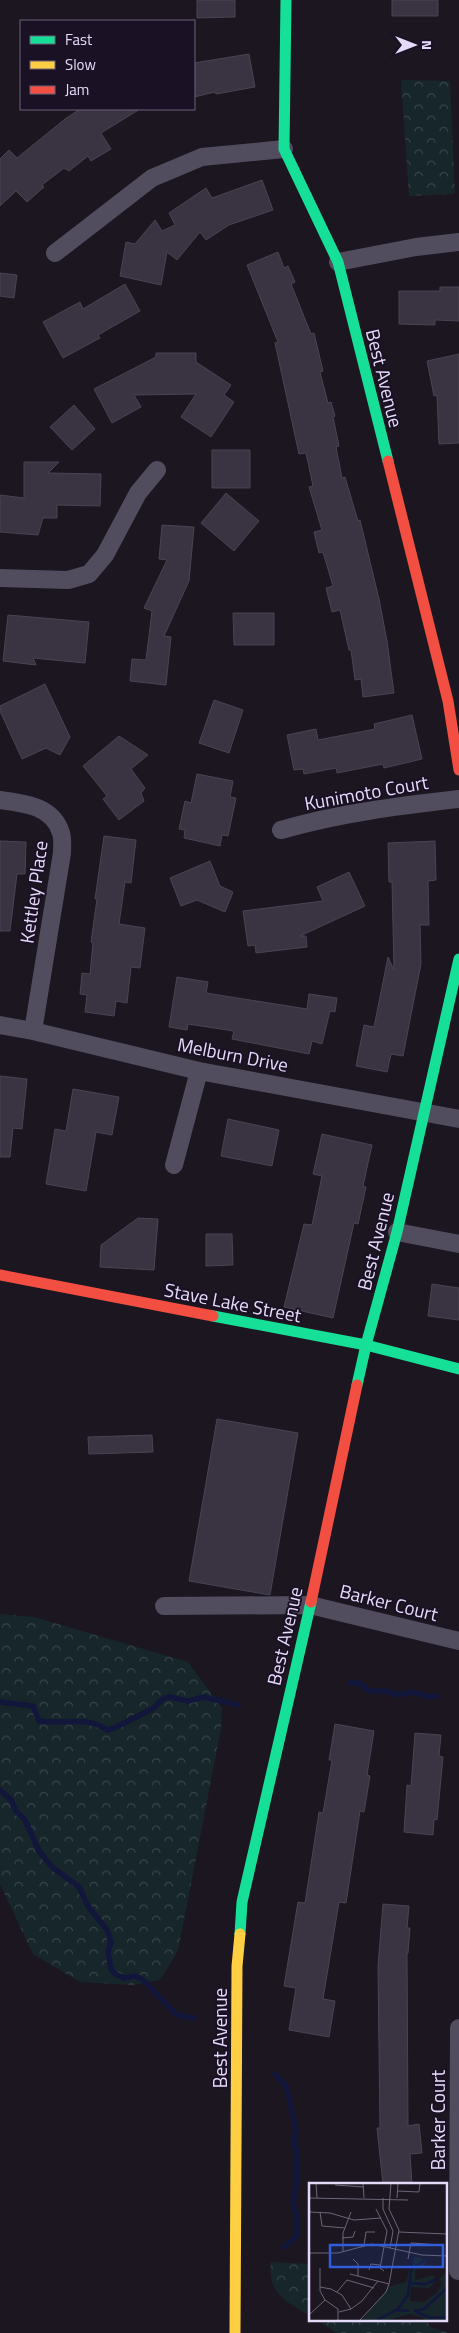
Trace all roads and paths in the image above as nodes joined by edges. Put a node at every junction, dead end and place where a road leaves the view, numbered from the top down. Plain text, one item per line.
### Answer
1 (286, 0) edge
2 (284, 149) junction
3 (459, 242) edge
4 (55, 253) dead end
5 (338, 262) junction
6 (157, 470) dead end
7 (0, 578) edge
8 (454, 700) edge
9 (459, 770) edge
10 (459, 799) edge
11 (0, 800) edge
12 (282, 830) dead end
13 (459, 959) edge
14 (0, 1025) edge
15 (34, 1031) junction
16 (199, 1071) junction
17 (424, 1112) junction
18 (459, 1119) edge
19 (174, 1165) dead end
20 (397, 1232) junction
21 (459, 1244) edge
22 (0, 1275) edge
23 (366, 1345) junction
24 (459, 1369) edge
25 (310, 1605) junction
26 (164, 1606) dead end
27 (459, 1641) edge
28 (459, 2028) edge
29 (458, 2271) edge
30 (235, 2333) edge

1 - 2 street, Best Avenue
2 - 4 street
2 - 5 street, Best Avenue
3 - 5 street
5 - 8 street, Best Avenue
6 - 7 street
8 - 9 street, Best Avenue
10 - 12 street, Kunimoto Court
11 - 15 street, Kettley Place
13 - 17 street, Best Avenue
14 - 15 street, Melburn Drive
15 - 16 street, Melburn Drive
16 - 17 street, Melburn Drive
16 - 19 street
17 - 18 street, Melburn Drive
17 - 20 street, Best Avenue
20 - 21 street
20 - 23 street, Best Avenue
22 - 23 street, Stave Lake Street
23 - 24 street, Stave Lake Street
23 - 25 street, Best Avenue
25 - 26 street, Barker Court
25 - 27 street, Barker Court
25 - 30 street, Best Avenue
28 - 29 street, Barker Court

